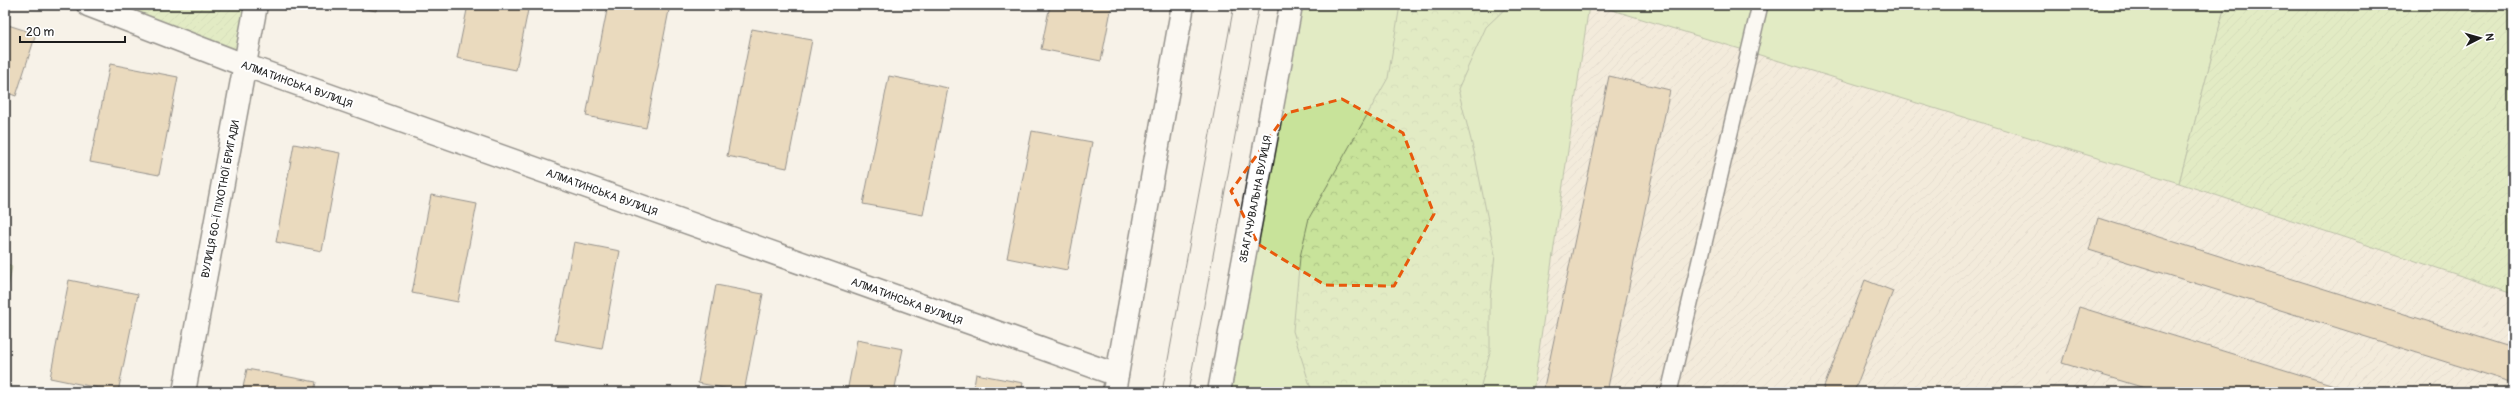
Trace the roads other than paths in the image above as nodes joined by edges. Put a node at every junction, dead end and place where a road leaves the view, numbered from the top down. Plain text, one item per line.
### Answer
1 (88, 5) edge
2 (256, 5) edge
3 (1183, 5) edge
4 (1291, 5) edge
5 (1760, 5) edge
6 (244, 65) junction
7 (1116, 384) edge
8 (184, 392) edge
9 (1219, 392) edge
10 (1670, 392) edge

1 - 6 street, АЛМАТИНСЬКА ВУЛИЦЯ
2 - 6 street, ВУЛИЦЯ 60-Ї ПІХОТНОЇ БРИГАДИ
3 - 7 street
4 - 9 street, ЗБАГАЧУВАЛЬНА ВУЛИЦЯ
5 - 10 lane
6 - 7 street, АЛМАТИНСЬКА ВУЛИЦЯ
6 - 8 street, ВУЛИЦЯ 60-Ї ПІХОТНОЇ БРИГАДИ

